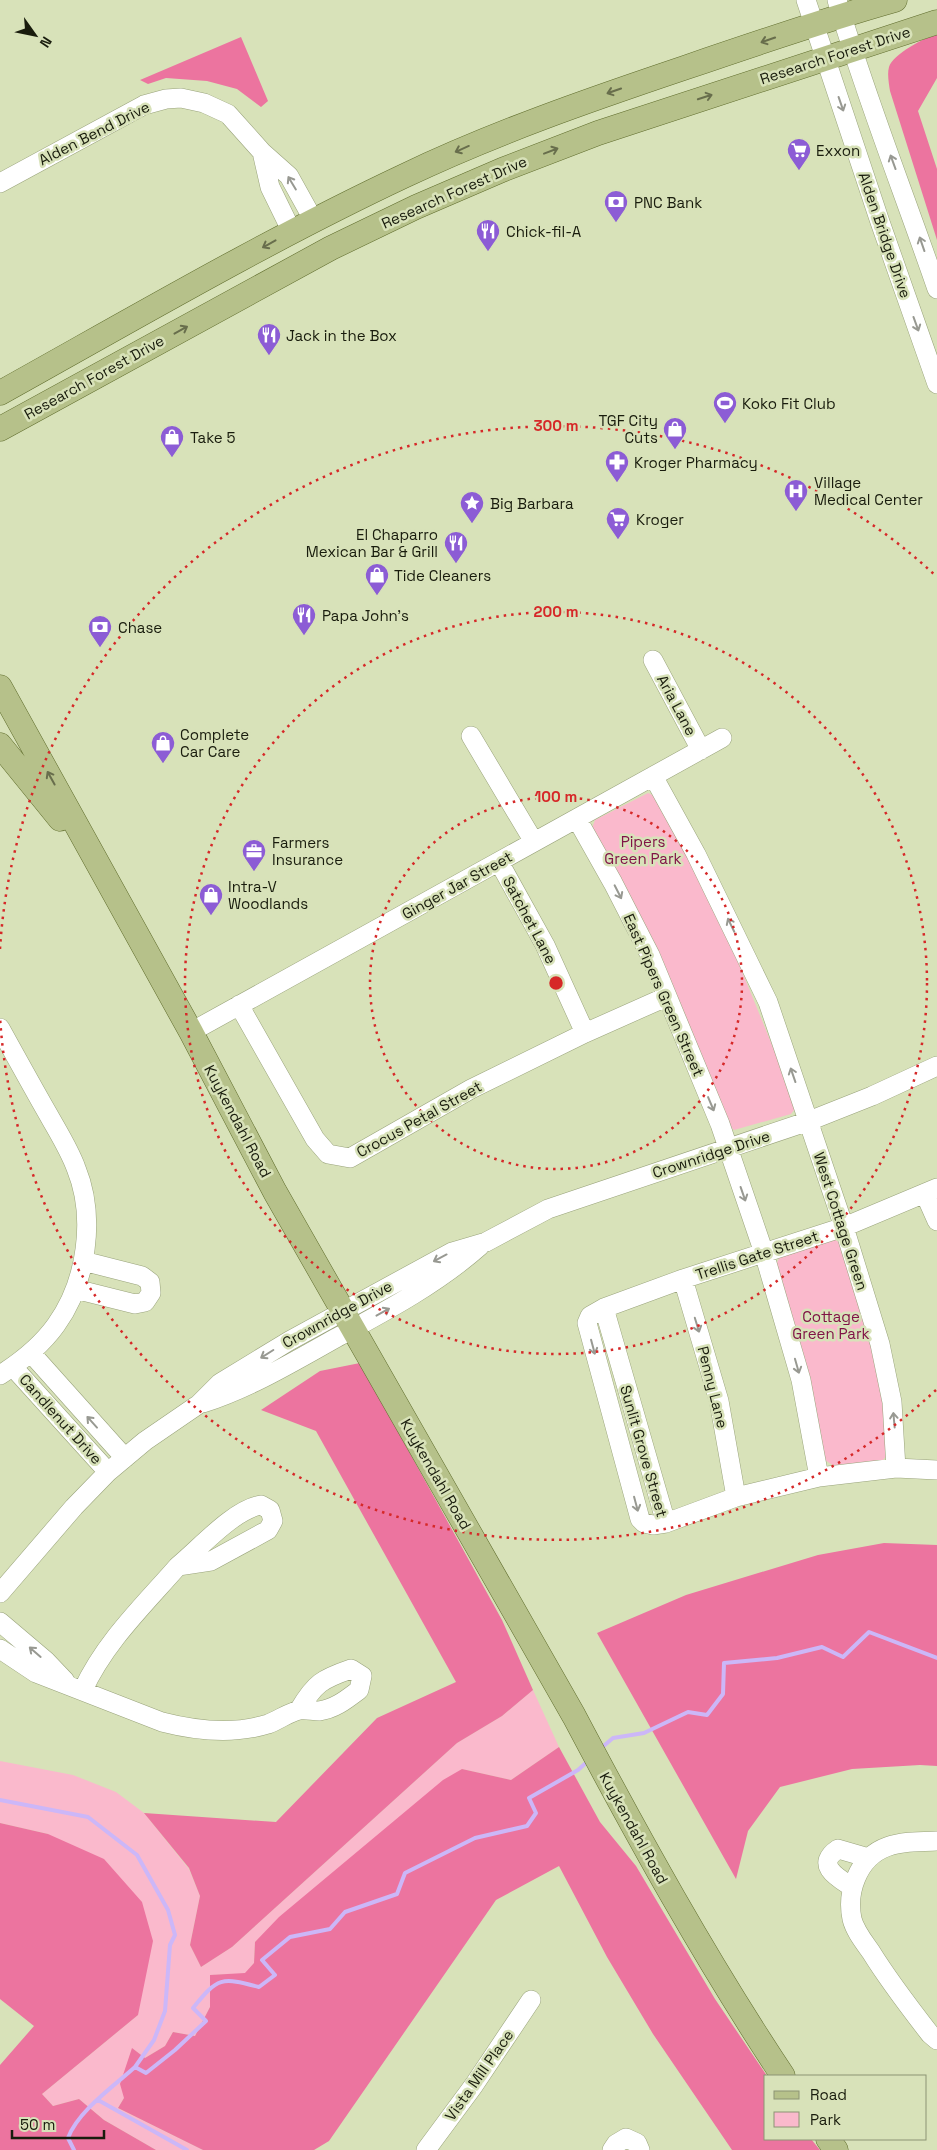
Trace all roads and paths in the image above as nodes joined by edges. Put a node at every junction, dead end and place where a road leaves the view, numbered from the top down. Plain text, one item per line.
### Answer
1 (806, 0) edge
2 (895, 0) edge
3 (840, 8) edge
4 (937, 22) edge
5 (814, 24) junction
6 (852, 49) junction
7 (825, 58) junction
8 (262, 152) junction
9 (0, 183) edge
10 (382, 187) junction
11 (314, 221) junction
12 (292, 232) junction
13 (306, 262) junction
14 (937, 290) edge
15 (243, 296) junction
16 (937, 384) edge
17 (0, 393) edge
18 (0, 429) edge
19 (653, 660) dead end
20 (0, 687) edge
21 (471, 736) dead end
22 (722, 738) dead end
23 (0, 745) edge
24 (701, 750) junction
25 (653, 776) junction
26 (577, 819) junction
27 (534, 842) junction
28 (499, 862) junction
29 (100, 866) junction
30 (666, 997) junction
31 (239, 1005) junction
32 (0, 1028) edge
33 (191, 1032) junction
34 (585, 1033) junction
35 (937, 1066) edge
36 (809, 1121) junction
37 (728, 1148) junction
38 (931, 1191) edge
39 (937, 1220) edge
40 (844, 1227) junction
41 (764, 1253) junction
42 (83, 1261) junction
43 (683, 1278) junction
44 (75, 1289) junction
45 (604, 1308) joint
46 (347, 1320) junction
47 (31, 1353) junction
48 (7, 1371) edge
49 (125, 1458) junction
50 (896, 1468) junction
51 (937, 1470) edge
52 (108, 1472) junction
53 (819, 1477) junction
54 (736, 1497) junction
55 (178, 1566) dead end
56 (0, 1593) edge
57 (0, 1622) edge
58 (0, 1649) edge
59 (75, 1687) junction
60 (299, 1710) dead end
61 (937, 1841) edge
62 (869, 1858) junction
63 (852, 1887) junction
64 (531, 2000) dead end
65 (937, 2040) edge
66 (782, 2075) edge
67 (426, 2150) edge
68 (612, 2150) edge
69 (640, 2150) edge

1 - 5 street, Alden Bridge Drive
2 - 3 main road, Research Forest Drive
3 - 5 main road, Research Forest Drive
3 - 6 street, Alden Bridge Drive
4 - 6 main road, Research Forest Drive
5 - 7 street, Alden Bridge Drive
5 -> 10 main road, Research Forest Drive
6 - 7 main road, Research Forest Drive
14 -> 6 street, Alden Bridge Drive
13 -> 7 main road, Research Forest Drive
7 -> 16 street, Alden Bridge Drive
8 - 9 street, Alden Bend Drive
11 -> 8 street, Alden Bend Drive
8 - 12 street, Alden Bend Drive
10 - 11 main road, Research Forest Drive
10 - 13 main road
11 - 12 main road, Research Forest Drive
11 - 15 main road
12 -> 17 main road, Research Forest Drive
13 - 15 main road, Research Forest Drive
18 -> 15 main road, Research Forest Drive
19 - 24 street, Aria Lane
29 -> 20 main road, Kuykendahl Road
21 - 27 street
22 - 24 street, Ginger Jar Street
23 - 29 main road, Kuykendahl Road
24 - 25 street, Ginger Jar Street
25 - 26 street, Ginger Jar Street
36 -> 25 street, West Cottage Green
26 - 27 street, Ginger Jar Street
26 -> 30 street, East Pipers Green Street
27 - 28 street, Ginger Jar Street
28 - 31 street, Ginger Jar Street
28 - 34 street, Satchet Lane
29 - 33 main road, Kuykendahl Road
30 - 34 street, Crocus Petal Street
30 -> 37 street, East Pipers Green Street
31 - 33 street, Ginger Jar Street
31 - 34 street, Crocus Petal Street
32 - 42 street
33 - 46 main road, Kuykendahl Road
35 - 36 street, Crownridge Drive
36 - 37 street, Crownridge Drive
36 - 40 street, West Cottage Green
37 -> 41 street, East Pipers Green Street
37 - 46 street, Crownridge Drive
38 - 39 street
38 - 40 street, Trellis Gate Street
40 - 41 street, Trellis Gate Street
50 -> 40 street, West Cottage Green
41 - 43 street, Trellis Gate Street
41 -> 53 street, East Pipers Green Street
42 - 44 street
42 - 44 street
43 - 45 street, Trellis Gate Street
43 -> 54 street, Penny Lane
44 - 47 street
45 - 54 street, Sunlit Grove Street
46 - 49 street, Crownridge Drive
46 - 66 main road, Kuykendahl Road
47 - 48 street
49 -> 47 street, Candlenut Drive
48 - 52 street, Candlenut Drive
49 - 52 street, Crownridge Drive
50 - 51 street
50 - 53 street
52 - 56 street, Crownridge Drive
53 - 54 street
55 - 59 street
59 -> 57 street
58 - 59 street
59 - 60 street
61 - 62 street
62 - 63 street
62 - 63 street
63 - 65 street
64 - 67 street, Vista Mill Place
68 - 69 street

